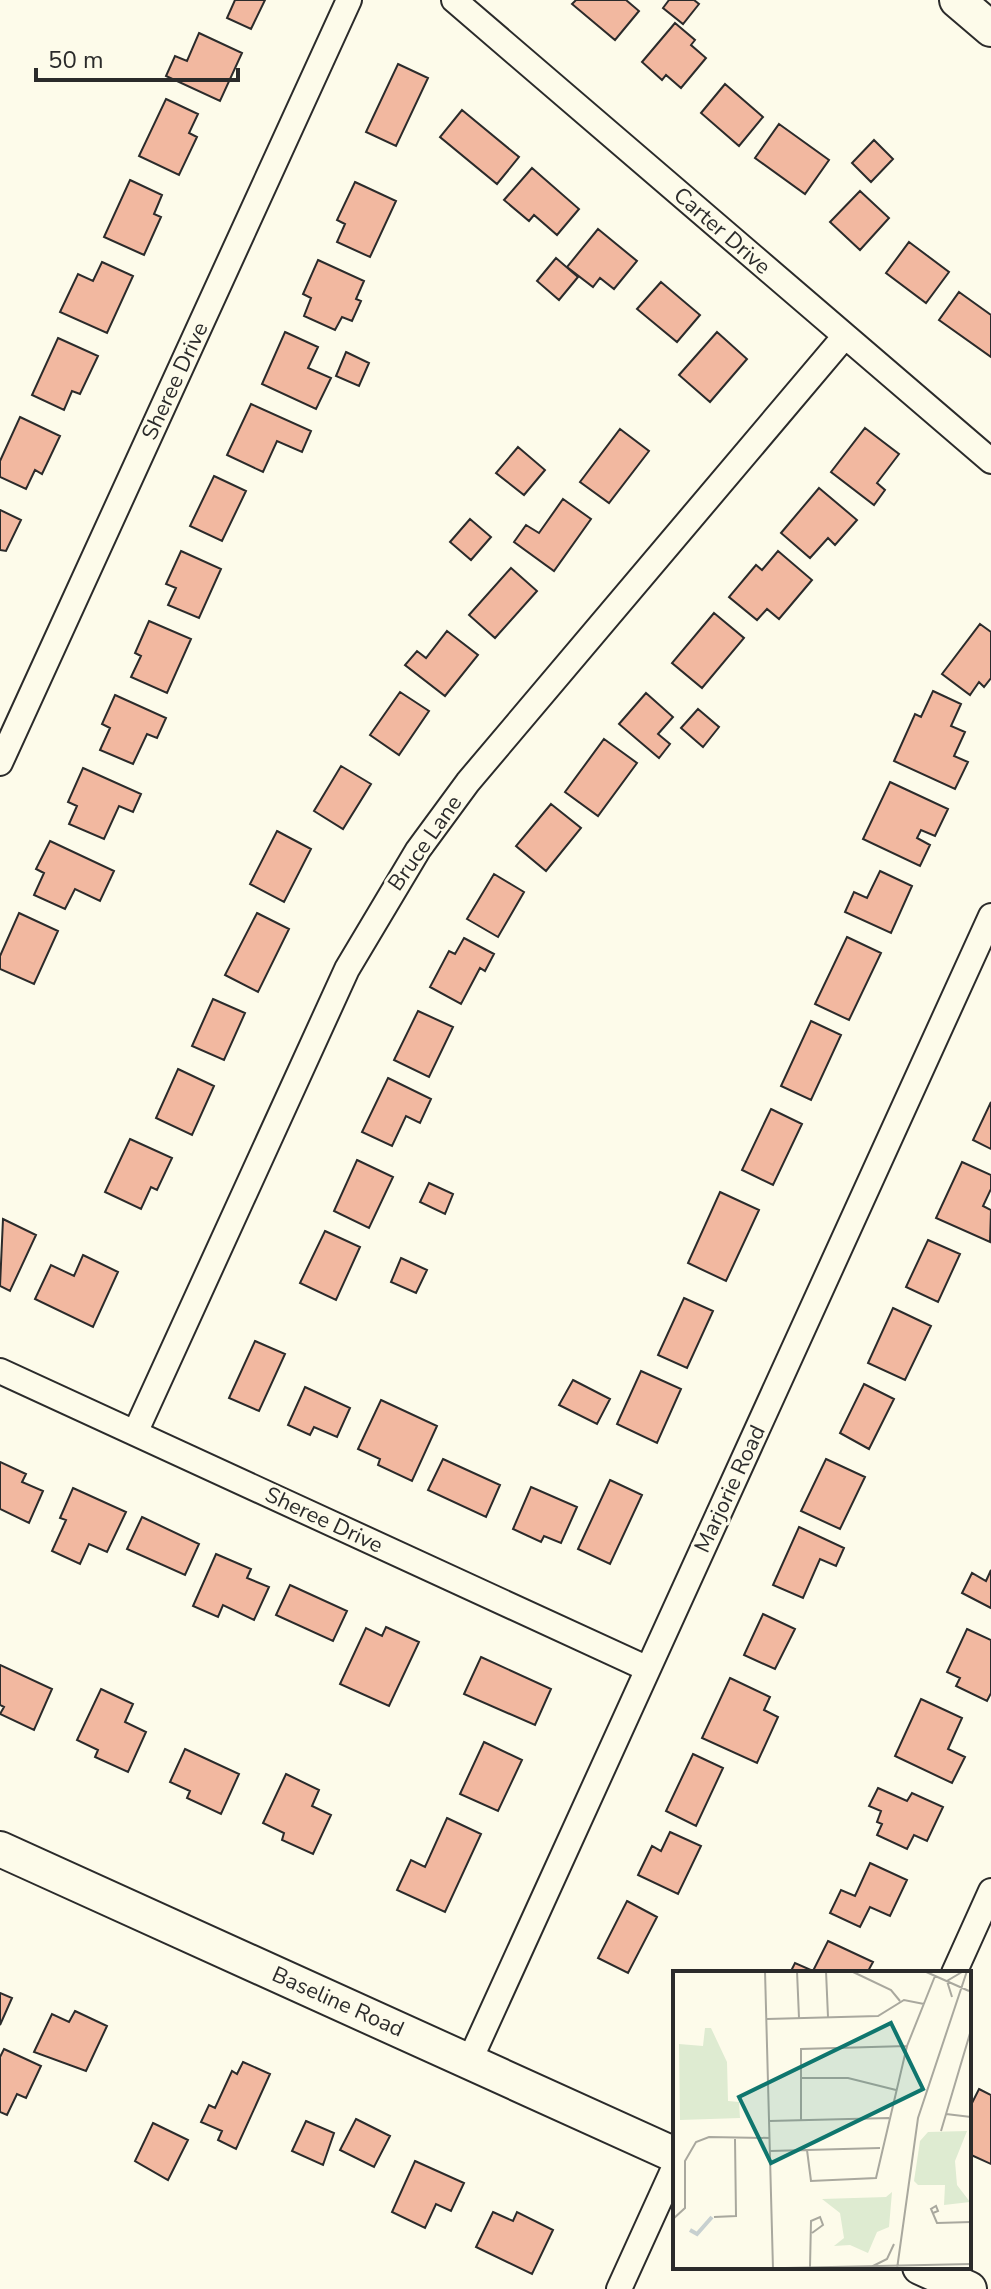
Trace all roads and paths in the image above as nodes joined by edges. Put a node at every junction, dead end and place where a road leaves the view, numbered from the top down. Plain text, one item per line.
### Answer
1 (349, 0) edge
2 (454, 0) edge
3 (957, 0) edge
4 (991, 29) edge
5 (845, 336) junction
6 (991, 461) edge
7 (0, 763) edge
8 (991, 916) edge
9 (0, 1371) edge
10 (135, 1433) junction
11 (648, 1669) junction
12 (0, 1849) edge
13 (991, 1891) edge
14 (955, 1971) edge
15 (469, 2062) junction
16 (673, 2154) edge
17 (673, 2170) edge
18 (924, 2269) edge
19 (619, 2289) edge
20 (969, 2289) edge

1 - 7 street, Sheree Drive
2 - 5 street, Carter Drive
3 - 4 street
5 - 6 street, Carter Drive
5 - 10 street, Bruce Lane
8 - 11 street, Marjorie Road
9 - 10 street, Sheree Drive
10 - 11 street, Sheree Drive
11 - 15 street, Marjorie Road
12 - 15 street, Baseline Road
13 - 14 street
15 - 16 street, Baseline Road
17 - 19 street
18 - 20 street

